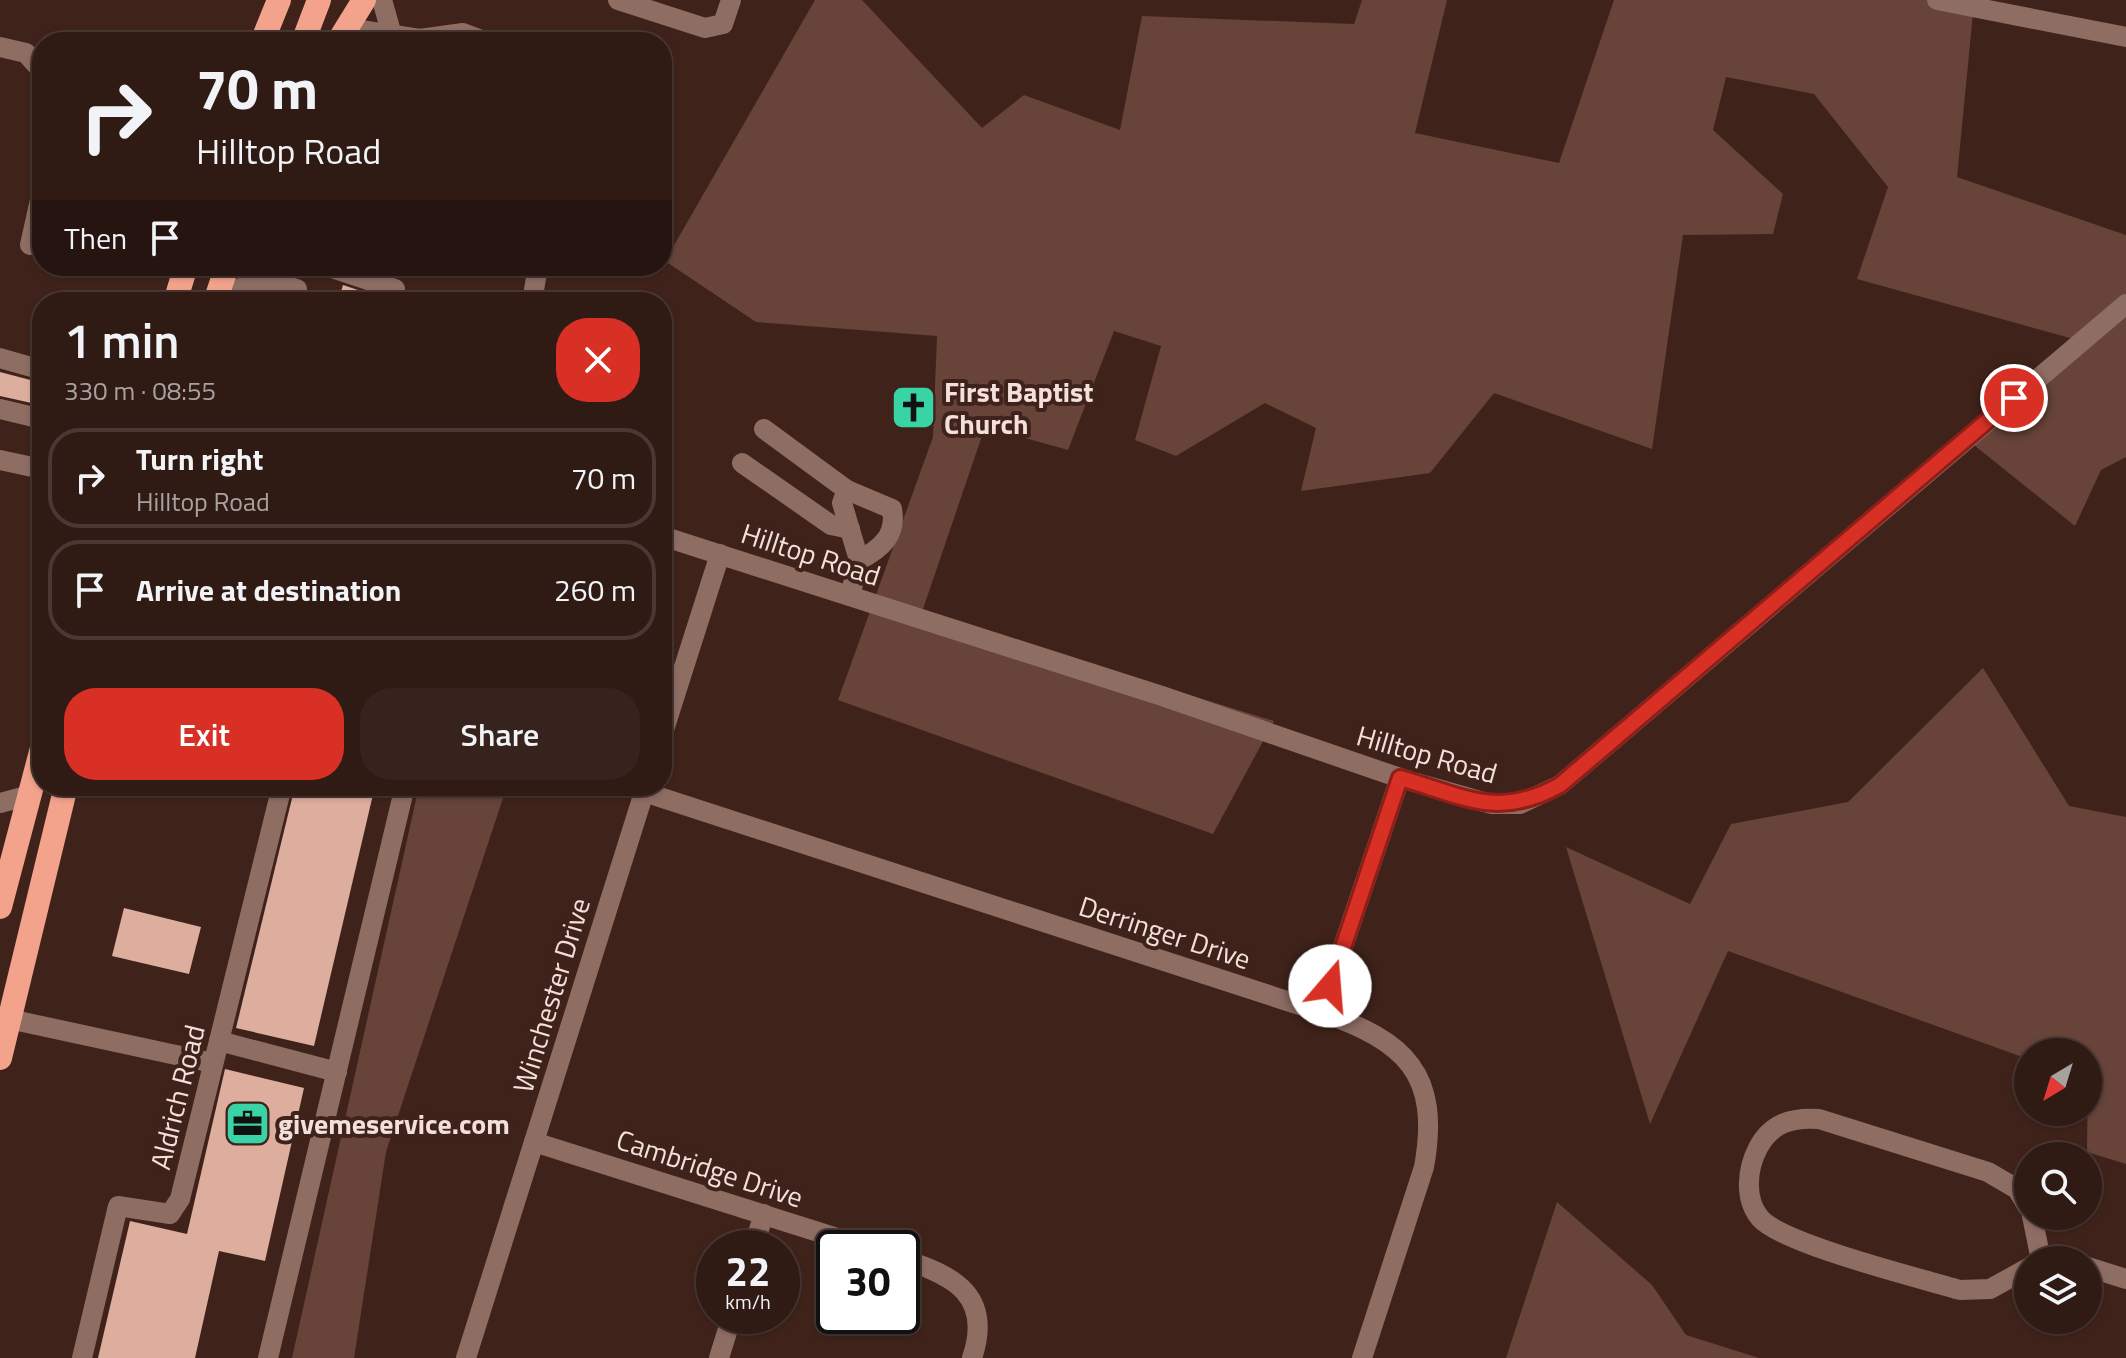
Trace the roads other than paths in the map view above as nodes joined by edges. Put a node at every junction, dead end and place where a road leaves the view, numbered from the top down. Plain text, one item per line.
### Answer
1 (279, 0) edge
2 (319, 0) edge
3 (364, 0) edge
4 (382, 0) edge
5 (618, 0) edge
6 (731, 0) edge
7 (1937, 0) edge
8 (266, 32) edge
9 (307, 32) edge
10 (344, 32) edge
11 (391, 32) edge
12 (2126, 37) edge
13 (0, 47) edge
14 (32, 60) edge
15 (32, 236) edge
16 (30, 245) dead end
17 (277, 276) edge
18 (348, 276) edge
19 (232, 292) edge
20 (384, 292) edge
21 (2126, 304) edge
22 (0, 358) edge
23 (32, 367) edge
24 (0, 409) edge
25 (32, 417) edge
26 (764, 429) dead end
27 (0, 460) edge
28 (742, 463) dead end
29 (32, 467) edge
30 (847, 490) junction
31 (850, 529) junction
32 (672, 539) edge
33 (720, 554) junction
34 (859, 560) junction
35 (850, 596) junction
36 (672, 705) edge
37 (1400, 778) junction
38 (32, 787) edge
39 (30, 795) junction
40 (64, 796) edge
41 (280, 796) edge
42 (403, 796) edge
43 (643, 796) edge
44 (666, 796) edge
45 (0, 803) edge
46 (0, 904) edge
47 (1321, 1012) junction
48 (9, 1019) junction
49 (219, 1041) junction
50 (0, 1058) edge
51 (213, 1063) junction
52 (337, 1072) junction
53 (534, 1142) junction
54 (2014, 1187) edge
55 (764, 1214) junction
56 (759, 1230) edge
57 (816, 1231) edge
58 (920, 1264) edge
59 (2102, 1271) edge
60 (2014, 1276) edge
61 (2126, 1279) edge
62 (726, 1334) edge
63 (82, 1358) edge
64 (268, 1358) edge
65 (466, 1358) edge
66 (719, 1358) edge
67 (972, 1358) edge
68 (1362, 1358) edge

1 - 8 highway
2 - 9 highway
3 - 10 highway
4 - 11 street
5 - 6 street
7 - 12 street
13 - 14 street
15 - 16 street
17 - 19 street
18 - 20 street
21 - 37 street, Hilltop Road
22 - 23 street
24 - 25 street
26 - 30 street
27 - 29 street
28 - 31 street
30 - 31 street
30 - 34 street
31 - 34 street
32 - 33 street, Hilltop Road
33 - 35 street, Hilltop Road
33 - 36 street
34 - 35 street
35 - 37 street, Hilltop Road
37 - 47 street
38 - 39 highway
39 - 45 street
39 - 46 highway
40 - 48 highway
41 - 49 street, Aldrich Road
42 - 52 street
43 - 53 street, Winchester Drive
44 - 47 street, Derringer Drive
47 - 68 street, Derringer Drive
48 - 50 highway
48 - 51 street
49 - 51 street, Aldrich Road
49 - 52 street
51 - 63 street, Aldrich Road
52 - 64 street
53 - 55 street, Cambridge Drive
53 - 65 street, Winchester Drive
54 - 60 street
55 - 56 street
55 - 57 street, Cambridge Drive
58 - 67 street
59 - 61 street
62 - 66 street

